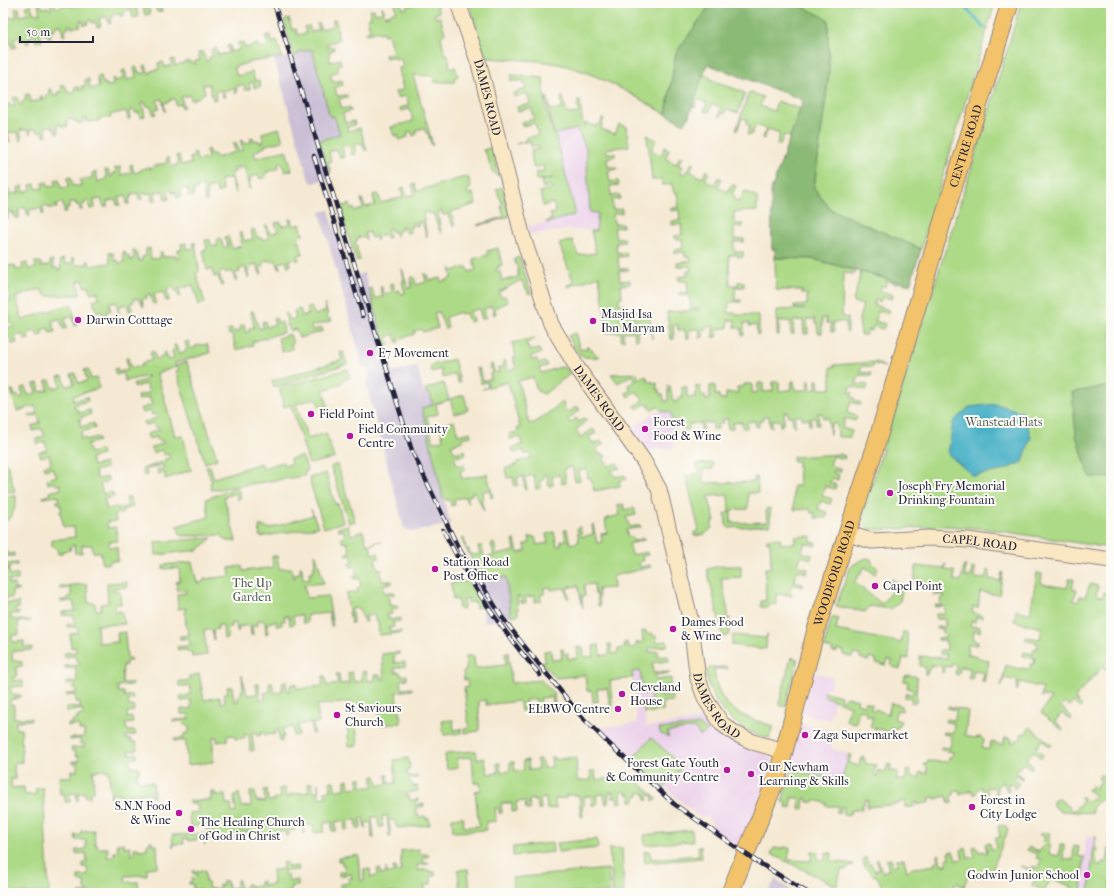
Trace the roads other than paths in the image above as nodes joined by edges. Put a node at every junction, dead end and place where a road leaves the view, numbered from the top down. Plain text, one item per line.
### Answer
1 (458, 3) edge
2 (1010, 3) edge
3 (923, 289) joint
4 (848, 534) junction
5 (1111, 560) edge
6 (784, 751) junction
7 (730, 893) edge

1 - 6 main road, DAMES ROAD
2 - 3 main road, CENTRE ROAD
3 - 4 main road, WOODFORD ROAD
4 - 5 main road, CAPEL ROAD
4 - 6 main road, WOODFORD ROAD
6 - 7 main road, WOODFORD ROAD

